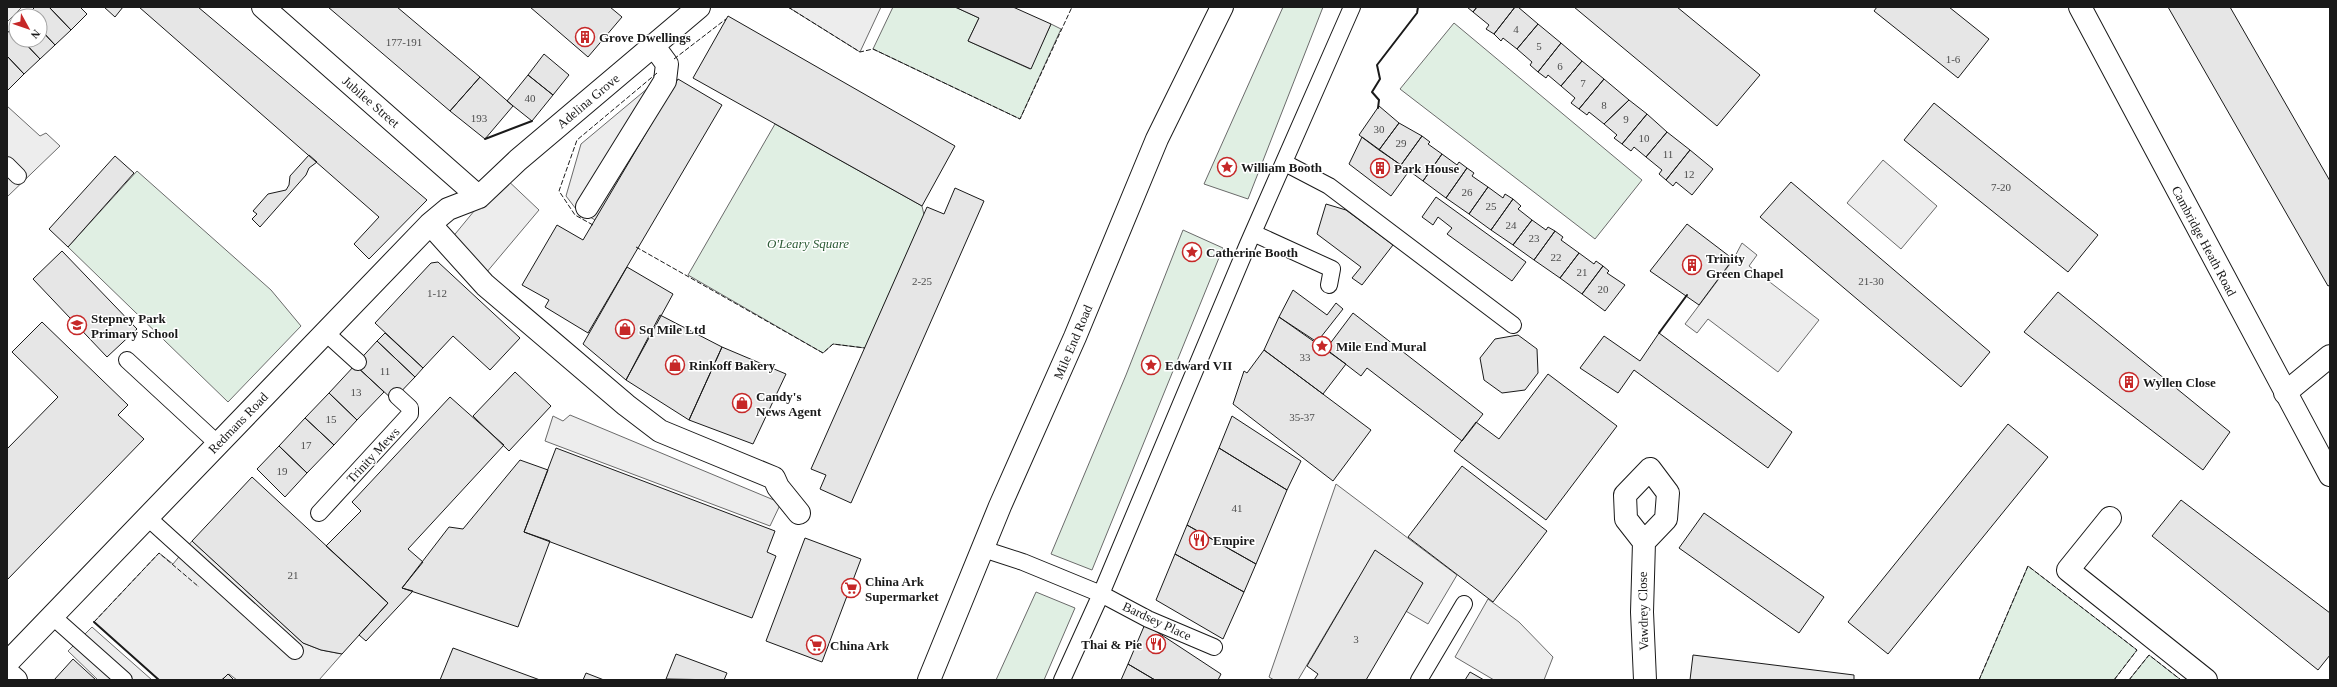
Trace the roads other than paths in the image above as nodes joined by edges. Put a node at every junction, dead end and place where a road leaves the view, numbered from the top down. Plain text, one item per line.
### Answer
1 (263, 7) edge
2 (700, 7) edge
3 (1222, 7) edge
4 (1352, 7) edge
5 (2080, 7) edge
6 (653, 45) junction
7 (1285, 163) junction
8 (479, 197) junction
9 (587, 207) dead end
10 (430, 224) junction
11 (1253, 233) junction
12 (1329, 285) dead end
13 (1513, 325) dead end
14 (326, 333) junction
15 (2330, 356) edge
16 (127, 360) dead end
17 (358, 362) dead end
18 (2284, 393) junction
19 (397, 396) dead end
20 (218, 444) junction
21 (2330, 475) edge
22 (319, 513) dead end
23 (799, 513) dead end
24 (147, 517) junction
25 (2110, 518) dead end
26 (1644, 542) dead end
27 (983, 549) junction
28 (1101, 594) junction
29 (1464, 604) dead end
30 (52, 616) junction
31 (1214, 647) dead end
32 (295, 651) dead end
33 (7, 663) edge
34 (7, 672) edge
35 (16, 680) edge
36 (124, 680) edge
37 (929, 680) edge
38 (1062, 680) edge
39 (1419, 680) edge
40 (1645, 680) edge
41 (2206, 680) edge

1 - 8 main road, Jubilee Street
2 - 6 main road, Adelina Grove
3 - 27 main road, Mile End Road
4 - 7 lane
5 - 18 main road, Cambridge Heath Road
6 - 8 main road, Adelina Grove
6 - 9 main road
7 - 11 lane
7 - 13 lane
8 - 10 main road, Redmans Road
10 - 14 main road, Redmans Road
10 - 23 main road
11 - 12 lane
11 - 28 lane
14 - 17 lane
14 - 20 main road, Redmans Road
15 - 18 main road
16 - 20 lane
18 - 21 main road, Cambridge Heath Road
19 - 22 lane, Trinity Mews
20 - 24 main road, Redmans Road
24 - 30 main road, Redmans Road
24 - 32 lane
25 - 41 main road
26 - 40 main road, Vawdrey Close
27 - 28 lane, Bardsey Place
27 - 37 main road, Mile End Road
28 - 31 lane, Bardsey Place
28 - 38 lane
29 - 39 lane
30 - 33 main road, Redmans Road
30 - 36 lane
34 - 35 main road

